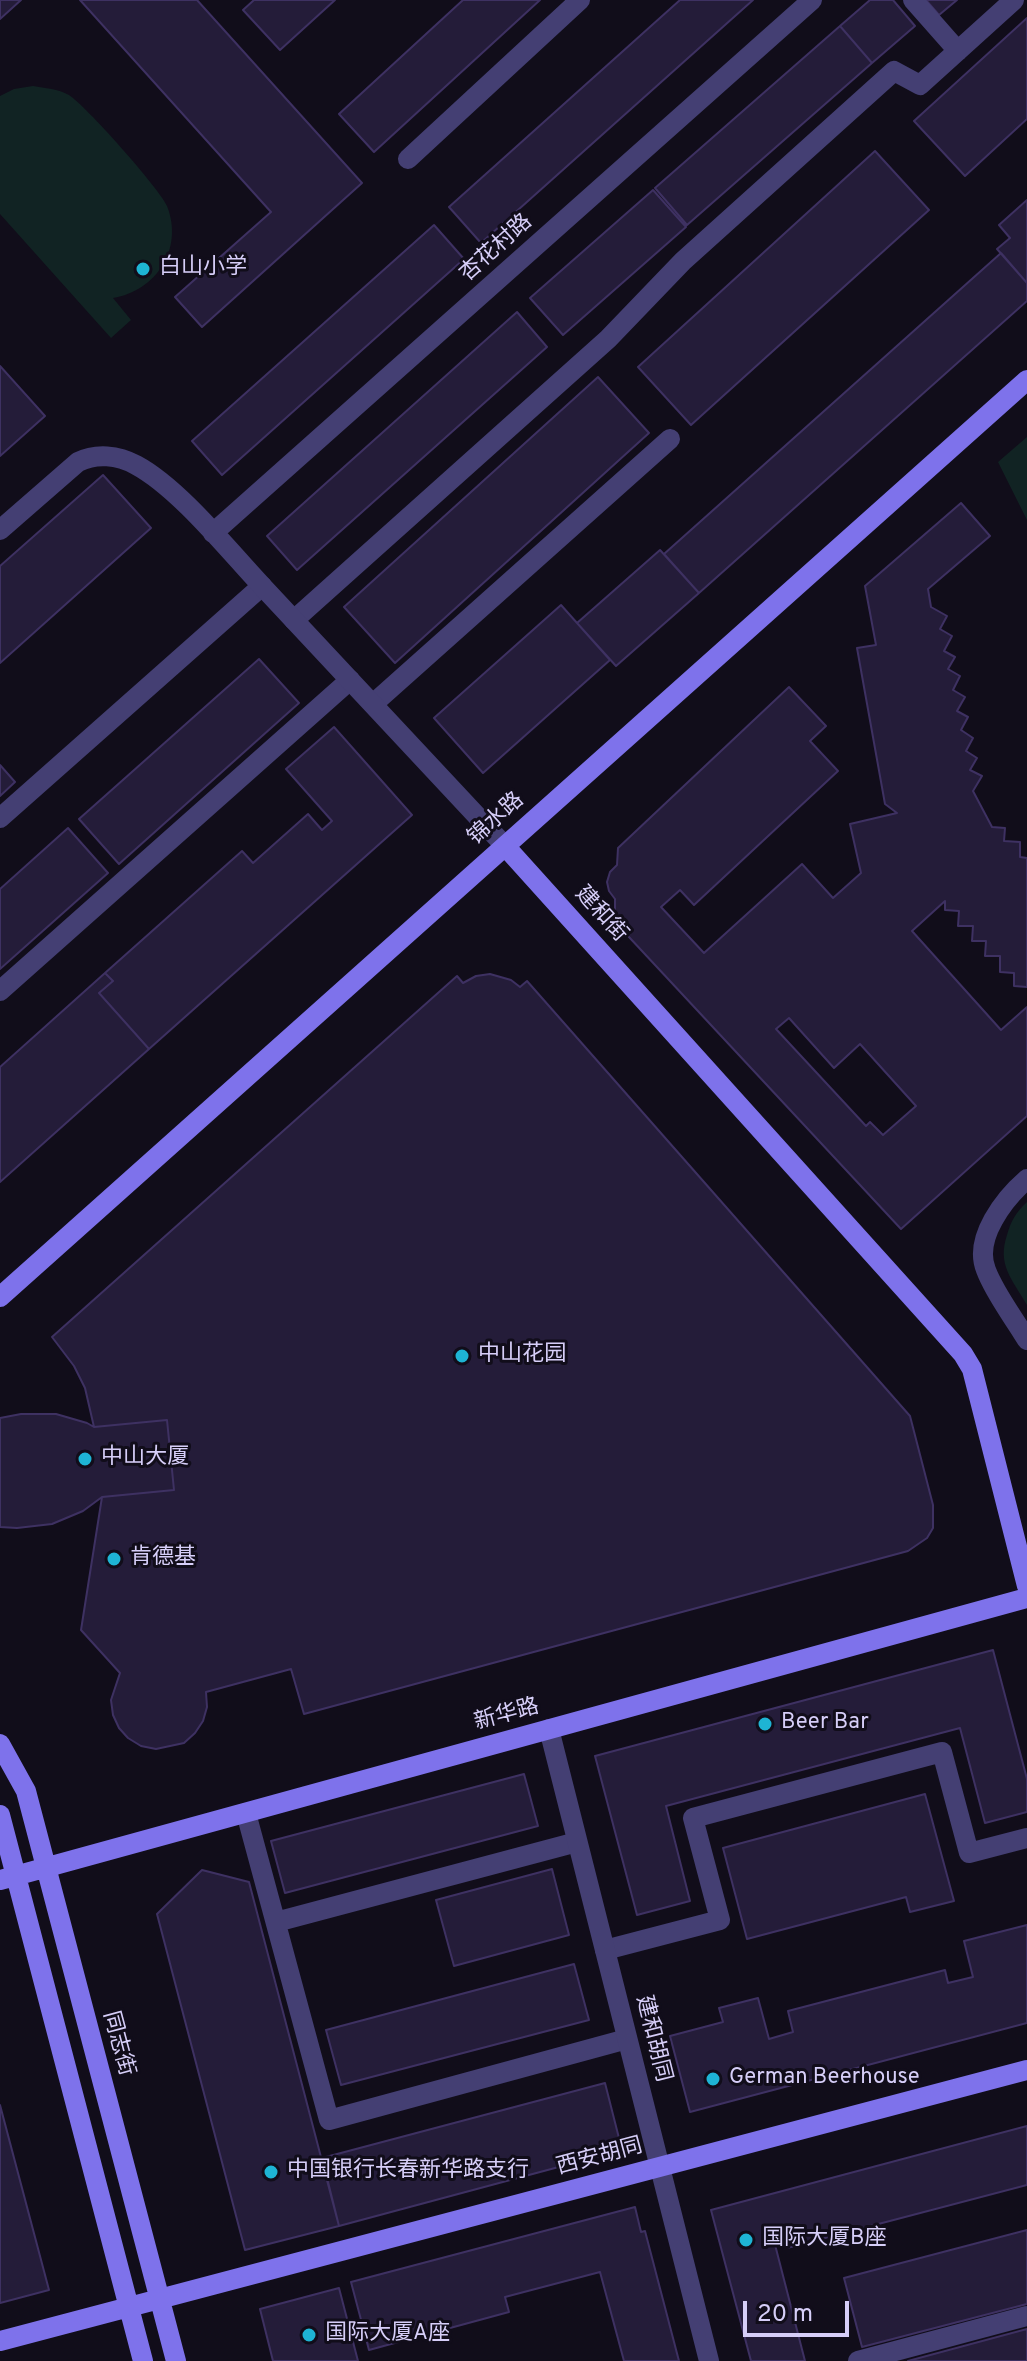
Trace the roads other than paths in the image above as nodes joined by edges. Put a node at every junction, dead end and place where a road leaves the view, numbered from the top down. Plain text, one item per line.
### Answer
1 (580, 0) edge
2 (812, 0) edge
3 (913, 0) edge
4 (1014, 0) edge
5 (958, 51) junction
6 (408, 159) dead end
7 (1027, 380) edge
8 (670, 439) dead end
9 (0, 530) edge
10 (213, 533) junction
11 (262, 586) junction
12 (294, 620) junction
13 (350, 680) junction
14 (373, 704) junction
15 (0, 818) edge
16 (505, 846) junction
17 (0, 991) edge
18 (1027, 1179) edge
19 (0, 1297) edge
20 (1027, 1340) edge
21 (1027, 1586) edge
22 (1027, 1598) edge
23 (549, 1729) junction
24 (0, 1744) edge
25 (246, 1813) junction
26 (0, 1815) edge
27 (1027, 1838) edge
28 (577, 1842) junction
29 (46, 1868) junction
30 (8, 1878) edge
31 (276, 1922) junction
32 (605, 1950) junction
33 (627, 2039) junction
34 (1027, 2070) edge
35 (660, 2167) junction
36 (159, 2299) junction
37 (129, 2307) junction
38 (1027, 2316) edge
39 (0, 2341) edge
40 (143, 2361) edge
41 (176, 2361) edge
42 (709, 2361) edge
43 (858, 2361) edge

1 - 6 street
2 - 10 street, 杏花村路
3 - 5 street
4 - 5 street
5 - 12 street
7 - 16 street, 锦水路
8 - 14 street
9 - 10 street, 建和街
10 - 11 street, 建和街
11 - 12 street, 建和街
11 - 15 street
12 - 13 street, 建和街
13 - 14 street, 建和街
13 - 17 street
14 - 16 street, 建和街
16 - 19 street, 锦水路
16 - 21 street, 建和街
18 - 20 street
22 - 23 street, 新华路
23 - 25 street, 新华路
23 - 28 street, 建和胡同
24 - 29 street, 同志街
25 - 29 street, 新华路
25 - 31 street
26 - 30 street
27 - 32 street
28 - 31 street
28 - 32 street, 建和胡同
29 - 30 street, 新华路
29 - 36 street, 同志街
30 - 37 street
31 - 33 street
32 - 33 street, 建和胡同
33 - 35 street, 建和胡同
34 - 35 street, 西安胡同
35 - 36 street, 西安胡同
35 - 42 street, 建和胡同
36 - 37 street, 西安胡同
36 - 41 street, 同志街
37 - 39 street, 西安胡同
37 - 40 street
38 - 43 street

